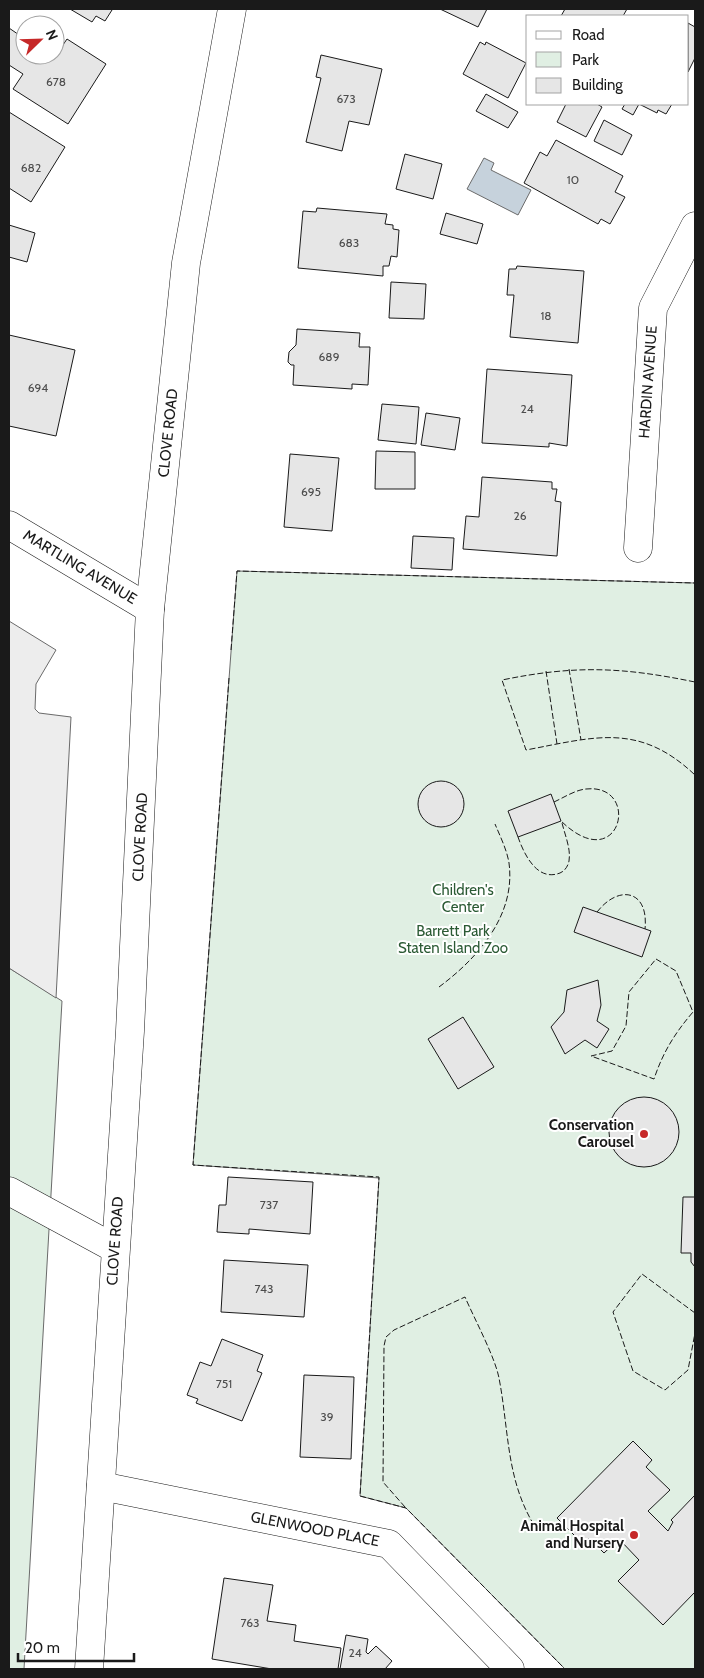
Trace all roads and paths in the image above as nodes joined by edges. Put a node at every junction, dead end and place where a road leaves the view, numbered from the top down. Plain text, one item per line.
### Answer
1 (232, 9) edge
2 (695, 226) edge
3 (9, 525) edge
4 (638, 548) dead end
5 (150, 609) junction
6 (9, 1191) edge
7 (114, 1248) junction
8 (101, 1486) junction
9 (89, 1669) edge
10 (510, 1669) edge

1 - 5 main road, CLOVE ROAD
2 - 4 main road, HARDIN AVENUE
3 - 5 main road, MARTLING AVENUE
5 - 7 main road, CLOVE ROAD
6 - 7 main road
7 - 8 main road, CLOVE ROAD
8 - 9 main road, CLOVE ROAD
8 - 10 main road, GLENWOOD PLACE

